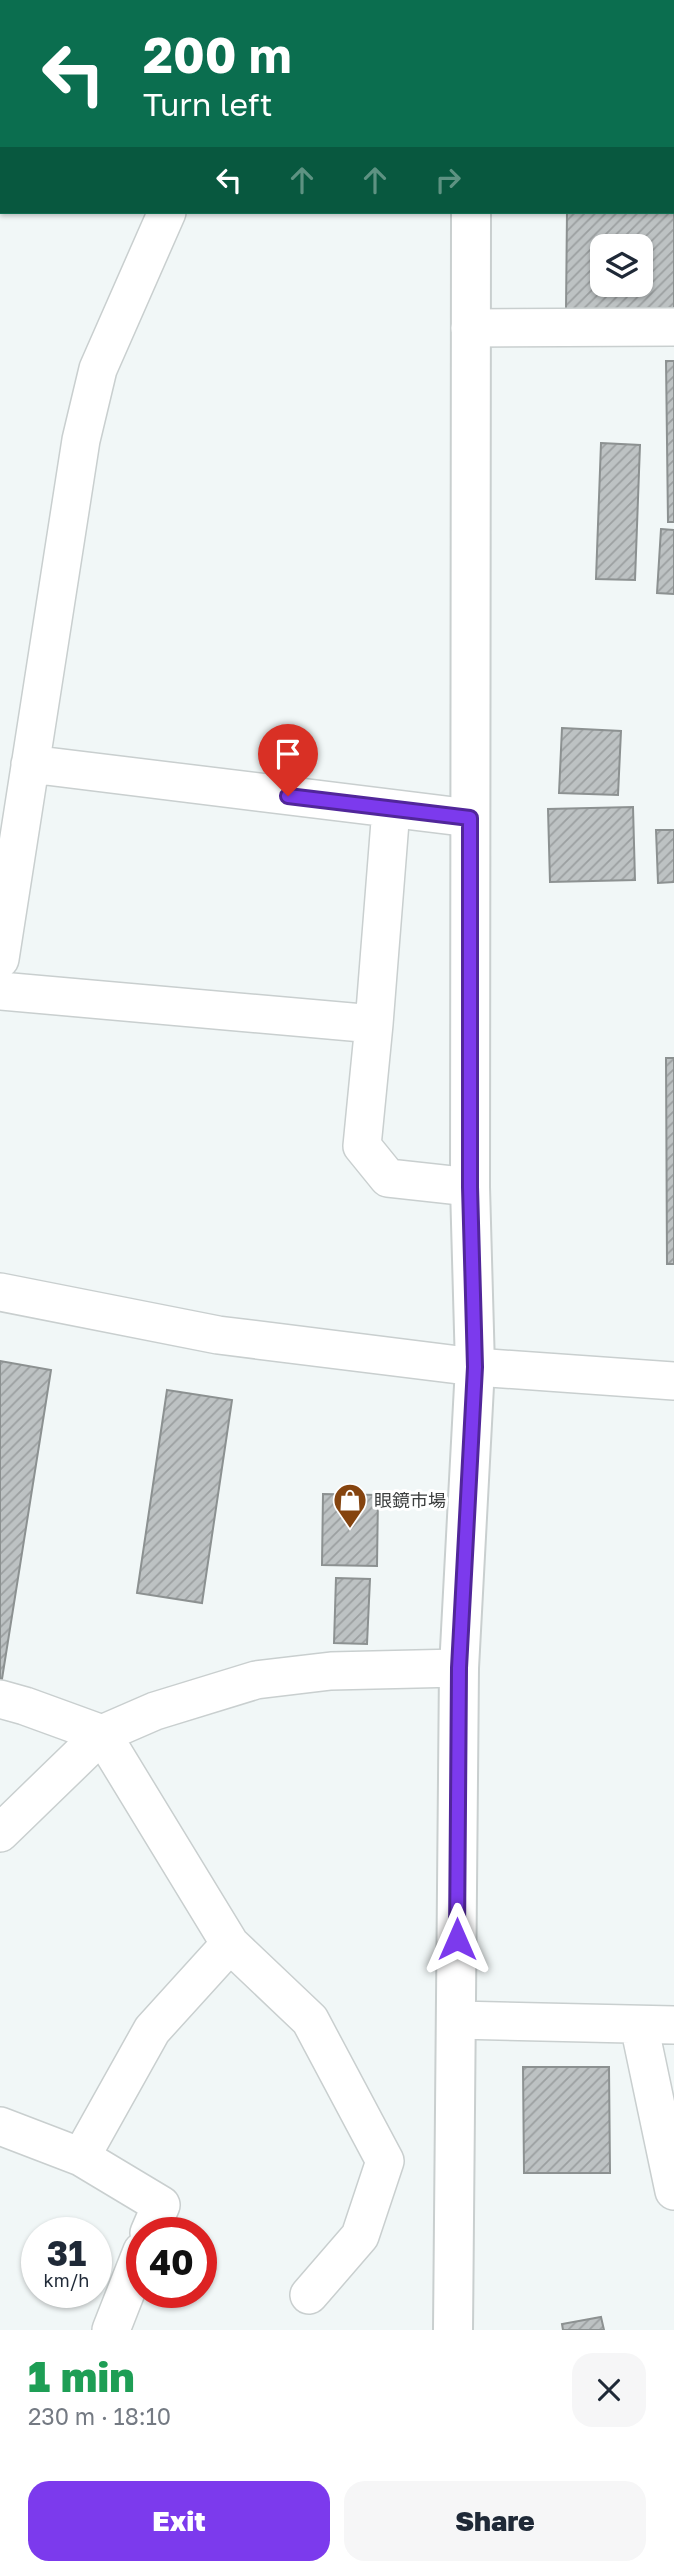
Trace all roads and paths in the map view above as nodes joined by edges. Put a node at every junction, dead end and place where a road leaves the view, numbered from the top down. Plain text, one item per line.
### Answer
1 (166, 214) edge
2 (471, 214) edge
3 (674, 327) edge
4 (470, 328) junction
5 (30, 764) junction
6 (391, 809) junction
7 (470, 818) junction
8 (0, 959) edge
9 (0, 991) edge
10 (374, 1024) junction
11 (470, 1187) junction
12 (0, 1292) edge
13 (475, 1367) junction
14 (674, 1381) edge
15 (459, 1668) junction
16 (0, 1699) edge
17 (102, 1734) junction
18 (0, 1833) edge
19 (230, 1944) junction
20 (456, 2020) junction
21 (657, 2025) edge
22 (0, 2126) edge
23 (81, 2157) junction
24 (674, 2191) edge
25 (156, 2217) edge
26 (126, 2290) edge
27 (309, 2295) dead end
28 (110, 2330) edge
29 (453, 2330) edge

1 - 5 street
2 - 4 street
3 - 4 street
4 - 7 street
5 - 6 street
5 - 8 street
6 - 7 street
6 - 10 street
7 - 11 street
9 - 10 street
10 - 11 street
11 - 13 street
12 - 13 street
13 - 14 street
13 - 15 street
15 - 17 street
15 - 20 street
16 - 17 street
17 - 18 street
17 - 19 street
19 - 23 street
19 - 27 street
20 - 21 street
20 - 29 street
21 - 24 street
22 - 23 street
23 - 25 street
26 - 28 street

